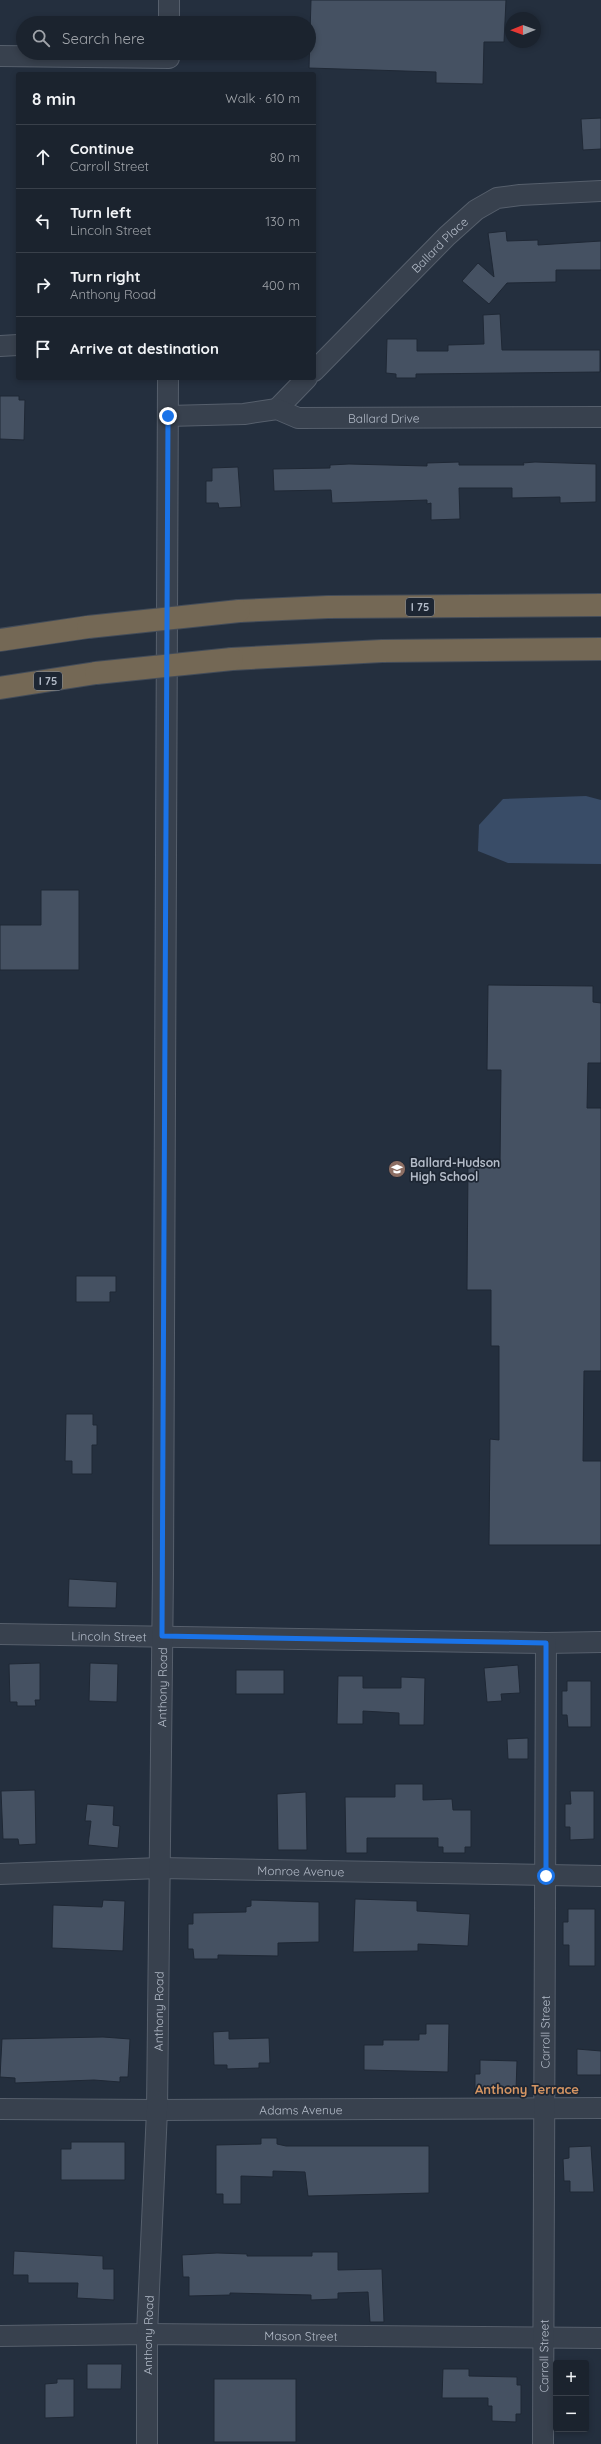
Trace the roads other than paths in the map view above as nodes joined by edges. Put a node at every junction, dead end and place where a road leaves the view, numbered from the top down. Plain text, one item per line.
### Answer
1 (168, 0) edge
2 (168, 16) edge
3 (0, 56) edge
4 (16, 57) edge
5 (112, 60) edge
6 (168, 62) edge
7 (601, 191) edge
8 (0, 346) edge
9 (16, 346) edge
10 (316, 369) edge
11 (168, 380) edge
12 (305, 380) edge
13 (277, 409) junction
14 (168, 416) junction
15 (601, 417) edge
16 (601, 605) edge
17 (0, 640) edge
18 (601, 649) edge
19 (0, 688) edge
20 (0, 1634) edge
21 (162, 1636) junction
22 (601, 1642) edge
23 (546, 1643) junction
24 (160, 1868) junction
25 (0, 1874) edge
26 (546, 1876) junction
27 (601, 1876) edge
28 (601, 2108) edge
29 (0, 2109) edge
30 (544, 2109) junction
31 (158, 2110) junction
32 (147, 2334) junction
33 (0, 2336) edge
34 (601, 2338) edge
35 (542, 2339) junction
36 (147, 2444) edge
37 (543, 2444) edge

1 - 2 street
3 - 4 street
5 - 6 street
7 - 10 street, Ballard Place
8 - 9 street
11 - 14 street, Anthony Road
12 - 13 street
13 - 14 street
13 - 15 street, Ballard Drive
14 - 21 street, Anthony Road
16 - 17 highway, I 75, bridge
18 - 19 highway, I 75, bridge
20 - 21 street, Lincoln Street
21 - 23 street, Lincoln Street
21 - 24 street, Anthony Road
22 - 23 street, Lincoln Street
23 - 26 street, Carroll Street
24 - 25 street, Monroe Avenue
24 - 26 street, Monroe Avenue
24 - 31 street, Anthony Road
26 - 27 street, Monroe Avenue
26 - 30 street, Carroll Street
28 - 30 street, Adams Avenue
29 - 31 street, Adams Avenue
30 - 31 street, Adams Avenue
30 - 35 street, Carroll Street
31 - 32 street, Anthony Road
32 - 33 street, Mason Street
32 - 35 street, Mason Street
32 - 36 street, Anthony Road
34 - 35 street, Mason Street
35 - 37 street, Carroll Street

